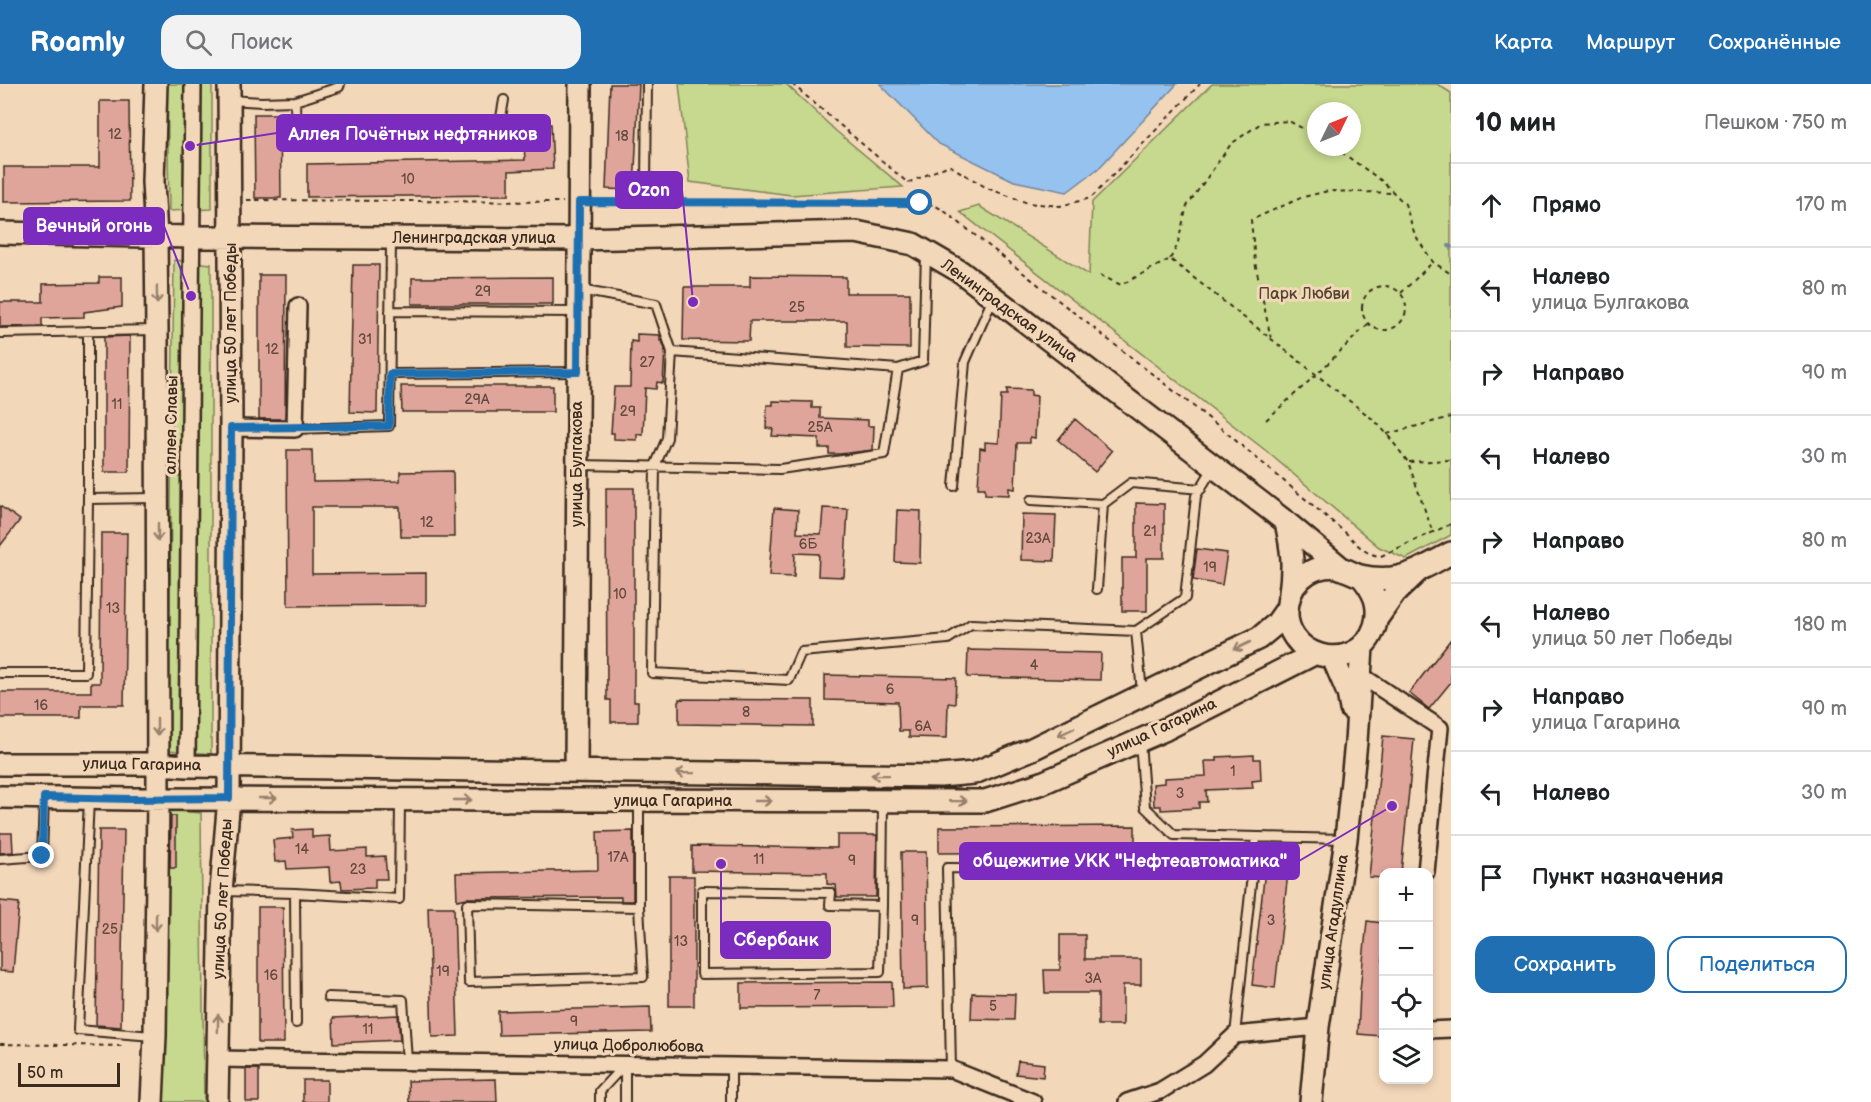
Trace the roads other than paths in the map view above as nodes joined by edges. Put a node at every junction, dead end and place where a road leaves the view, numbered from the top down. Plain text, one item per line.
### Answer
1 (156, 84) edge
2 (193, 84) edge
3 (340, 84) edge
4 (580, 84) edge
5 (647, 84) edge
6 (229, 92) edge
7 (504, 100) dead end
8 (295, 101) junction
9 (646, 185) dead end
10 (0, 233) edge
11 (156, 236) junction
12 (231, 236) junction
13 (192, 237) junction
14 (391, 238) junction
15 (579, 239) junction
16 (926, 252) junction
17 (578, 290) junction
18 (993, 296) junction
19 (298, 306) dead end
20 (390, 311) junction
21 (578, 312) junction
22 (158, 330) junction
23 (88, 331) junction
24 (0, 333) edge
25 (672, 352) junction
26 (898, 369) junction
27 (578, 372) junction
28 (390, 374) junction
29 (231, 428) junction
30 (295, 429) junction
31 (577, 465) junction
32 (655, 466) junction
33 (1214, 467) junction
34 (954, 486) dead end
35 (1200, 489) junction
36 (158, 498) junction
37 (88, 499) junction
38 (1031, 500) dead end
39 (1103, 504) junction
40 (1286, 522) junction
41 (1451, 553) edge
42 (1340, 567) junction
43 (1417, 571) junction
44 (1360, 576) junction
45 (1097, 589) dead end
46 (1288, 603) junction
47 (1377, 617) junction
48 (1136, 631) junction
49 (1362, 647) junction
50 (1323, 656) junction
51 (0, 673) edge
52 (1359, 674) junction
53 (1143, 695) junction
54 (1140, 740) junction
55 (1356, 742) junction
56 (0, 764) edge
57 (157, 764) junction
58 (187, 766) junction
59 (228, 766) junction
60 (576, 771) junction
61 (0, 797) edge
62 (44, 797) junction
63 (229, 798) junction
64 (89, 799) junction
65 (158, 799) junction
66 (400, 799) junction
67 (639, 801) junction
68 (883, 802) junction
69 (1256, 837) junction
70 (1346, 839) junction
71 (0, 859) edge
72 (1426, 868) edge
73 (1253, 870) junction
74 (221, 891) junction
75 (295, 893) junction
76 (882, 906) junction
77 (639, 908) junction
78 (328, 997) dead end
79 (296, 1023) dead end
80 (1318, 1027) junction
81 (1451, 1029) edge
82 (1433, 1030) edge
83 (1235, 1035) junction
84 (154, 1041) junction
85 (217, 1059) junction
86 (407, 1060) junction
87 (625, 1064) junction
88 (731, 1065) junction
89 (951, 1069) junction
90 (152, 1102) edge
91 (217, 1102) edge
92 (600, 1102) edge
93 (625, 1102) edge
94 (731, 1102) edge
95 (1033, 1102) edge
96 (1127, 1102) edge
97 (1311, 1102) edge

1 - 11 street
2 - 13 street, аллея Славы
3 - 8 lane
4 - 15 street, улица Булгакова
5 - 9 lane
6 - 8 lane
6 - 12 street, улица 50 лет Победы
7 - 8 lane
10 - 11 street, Ленинградская улица
11 - 13 street, Ленинградская улица
11 -> 22 street
12 - 13 street, Ленинградская улица
12 - 14 street, Ленинградская улица
12 - 29 street, улица 50 лет Победы
13 - 58 street, аллея Славы
14 - 15 street, Ленинградская улица
14 - 20 lane
15 - 16 street, Ленинградская улица
15 - 17 street, улица Булгакова
16 - 18 street, Ленинградская улица
16 - 26 lane
17 - 21 street, улица Булгакова
17 - 25 lane
18 - 33 street, Ленинградская улица
18 - 34 lane
19 - 30 street
20 - 21 lane
20 - 28 lane
21 - 27 street, улица Булгакова
22 - 23 lane
22 - 36 street
23 - 24 lane
23 - 37 lane
25 - 26 lane
25 - 32 lane
26 - 32 lane
27 - 28 lane
27 - 31 street, улица Булгакова
28 - 30 lane
29 - 30 street
29 - 59 street, улица 50 лет Победы
31 - 32 lane
31 - 60 street, улица Булгакова
32 - 48 lane
33 - 35 lane
33 - 40 street, Ленинградская улица
35 - 39 lane
35 - 48 lane
36 - 37 lane
36 -> 57 street
37 - 51 lane
38 - 39 lane
39 - 45 lane
40 - 42 street, Ленинградская улица
40 - 46 street
41 - 43 street
42 - 44 street
42 - 46 street
43 - 44 street
43 - 47 street
44 - 47 street
46 - 50 street
46 -> 53 street, улица Гагарина
47 - 49 street
48 - 53 lane
49 - 50 street
49 - 52 street
50 - 54 street, улица Гагарина
50 - 55 street
52 - 55 street
52 - 72 street
53 -> 60 street, улица Гагарина
68 -> 54 street, улица Гагарина
54 - 69 lane
55 - 70 street, улица Агадуллина
56 - 57 street, улица Гагарина
57 - 58 street, улица Гагарина
57 - 65 street
58 - 59 street, улица Гагарина
59 - 60 street, улица Гагарина
59 - 63 street, улица 50 лет Победы
61 - 62 street, улица Гагарина
62 - 64 street, улица Гагарина
62 - 71 lane
63 - 65 street, улица Гагарина
63 -> 66 street, улица Гагарина
63 - 74 street, улица 50 лет Победы
64 - 65 street, улица Гагарина
64 - 84 lane
65 -> 84 street
66 -> 67 street, улица Гагарина
66 - 75 lane
67 -> 68 street, улица Гагарина
67 - 77 lane
68 - 76 lane
69 - 70 lane
69 - 73 lane
70 - 80 street, улица Агадуллина
73 - 83 lane
73 - 89 lane
74 - 75 lane
85 -> 74 street, улица 50 лет Победы
75 - 79 lane
76 - 76 lane
77 - 77 lane
78 - 86 lane
80 - 83 street
80 - 97 street, улица Агадуллина
81 - 82 street
83 - 96 street
84 - 90 street
85 - 86 street, улица Добролюбова
85 - 91 street, улица 50 лет Победы
86 - 87 street, улица Добролюбова
87 - 88 street, улица Добролюбова
87 - 92 lane
87 - 93 lane
88 - 89 street, улица Добролюбова
88 - 94 lane
89 - 95 street, улица Добролюбова

